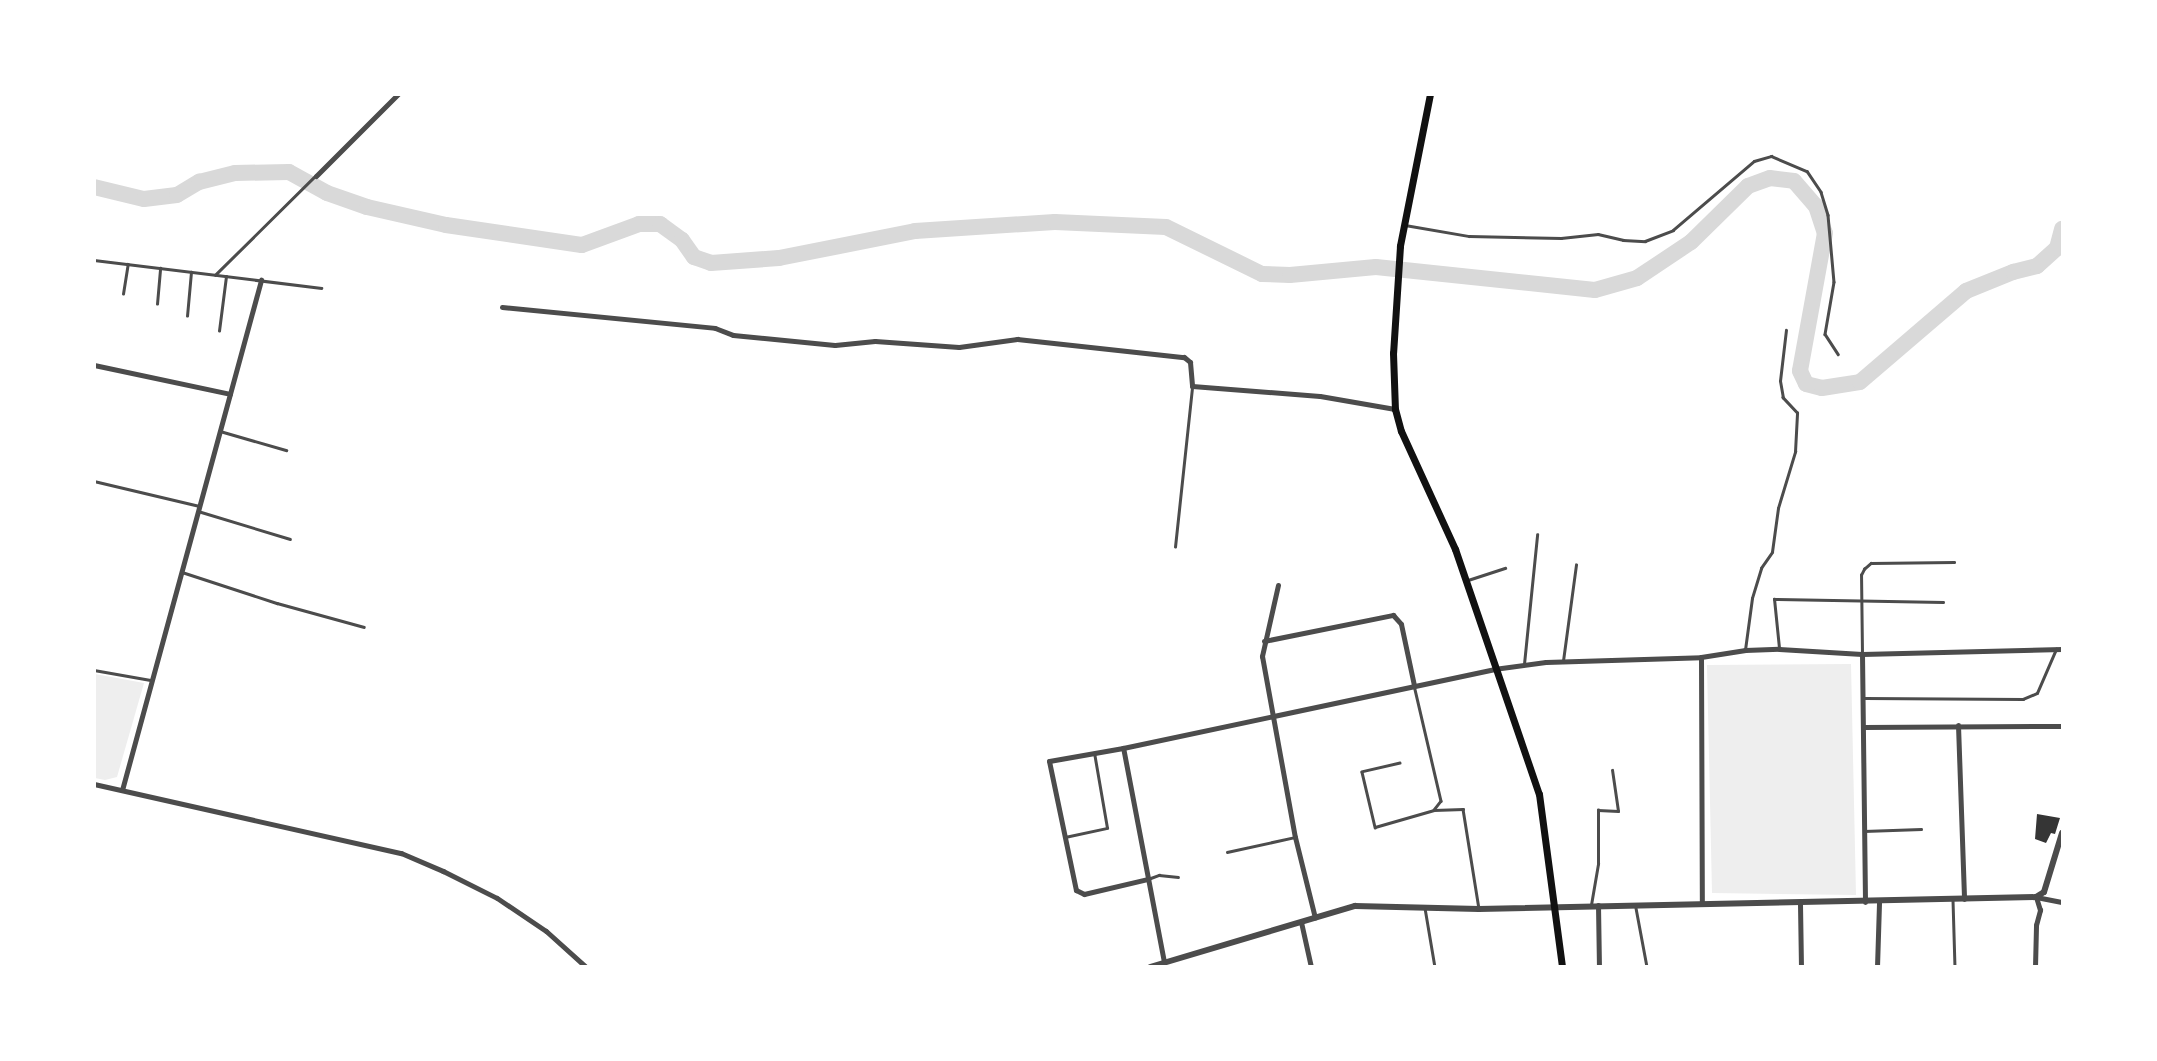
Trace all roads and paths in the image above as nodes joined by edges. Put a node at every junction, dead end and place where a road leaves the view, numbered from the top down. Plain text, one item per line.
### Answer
1 (398, 94) edge
2 (1430, 94) edge
3 (316, 176) joint
4 (1402, 224) junction
5 (94, 260) edge
6 (128, 264) junction
7 (160, 268) junction
8 (191, 272) junction
9 (215, 275) junction
10 (226, 276) junction
11 (261, 280) junction
12 (321, 288) dead end
13 (123, 294) dead end
14 (157, 304) dead end
15 (502, 307) dead end
16 (187, 316) dead end
17 (1786, 330) dead end
18 (219, 331) dead end
19 (1838, 354) dead end
20 (94, 365) edge
21 (1192, 386) junction
22 (230, 394) junction
23 (1395, 409) junction
24 (220, 431) junction
25 (286, 450) dead end
26 (94, 481) edge
27 (199, 509) junction
28 (1537, 535) dead end
29 (290, 539) dead end
30 (1175, 547) dead end
31 (1954, 562) dead end
32 (1576, 565) dead end
33 (1505, 568) dead end
34 (182, 572) junction
35 (1465, 582) junction
36 (1279, 585) dead end
37 (1861, 601) junction
38 (1943, 603) dead end
39 (364, 628) dead end
40 (1264, 641) junction
41 (1779, 649) junction
42 (2059, 649) edge
43 (1745, 650) junction
44 (1862, 653) junction
45 (1701, 657) junction
46 (1563, 661) junction
47 (1524, 664) junction
48 (1494, 669) junction
49 (94, 670) edge
50 (152, 681) junction
51 (1414, 685) junction
52 (1862, 698) junction
53 (1273, 716) junction
54 (1958, 725) junction
55 (2063, 726) edge
56 (1863, 727) junction
57 (1123, 748) junction
58 (1093, 752) junction
59 (1400, 762) dead end
60 (1612, 770) dead end
61 (94, 784) edge
62 (122, 790) junction
63 (1434, 810) junction
64 (1921, 830) dead end
65 (1864, 831) junction
66 (2063, 833) edge
67 (1295, 837) junction
68 (1065, 838) junction
69 (1227, 852) dead end
70 (1178, 877) dead end
71 (1148, 879) junction
72 (2036, 897) junction
73 (1964, 899) junction
74 (1953, 900) junction
75 (1702, 902) junction
76 (1865, 902) junction
77 (1879, 902) junction
78 (2063, 902) edge
79 (1636, 904) junction
80 (1800, 904) junction
81 (1594, 905) junction
82 (1425, 906) junction
83 (1552, 907) junction
84 (1479, 908) junction
85 (1315, 918) junction
86 (1301, 922) junction
87 (1164, 962) junction
88 (586, 967) edge
89 (1150, 967) edge
90 (1311, 967) edge
91 (1435, 967) edge
92 (1562, 967) edge
93 (1599, 967) edge
94 (1647, 967) edge
95 (1801, 967) edge
96 (1877, 967) edge
97 (1955, 967) edge
98 (2035, 967) edge

1 - 3 street
2 - 4 main road
3 - 9 lane
4 - 19 lane
4 - 23 main road
5 - 6 lane
6 - 7 lane
6 - 13 lane
7 - 8 lane
7 - 14 lane
8 - 9 lane
8 - 16 lane
9 - 10 lane
10 - 11 lane
10 - 18 lane
11 - 12 lane
11 - 22 street
15 - 21 street
17 - 43 lane
20 - 22 street
21 - 23 street
21 - 30 lane
22 - 24 street
23 - 35 main road
24 - 25 lane
24 - 27 street
26 - 27 lane
27 - 29 lane
27 - 34 street
28 - 47 lane
31 - 37 lane
32 - 46 lane
33 - 35 lane
34 - 39 lane
34 - 50 street
35 - 48 main road
36 - 40 street
37 - 38 lane
37 - 41 lane
37 - 44 lane
40 - 51 street
40 - 53 street
41 - 43 street
41 - 44 street
42 - 44 street
42 - 52 lane
43 - 45 street
44 - 52 street
45 - 46 street
45 - 75 street
46 - 47 street
47 - 48 street
48 - 51 street
48 - 83 main road
49 - 50 lane
50 - 62 street
51 - 53 street
51 - 63 lane
52 - 56 street
53 - 57 street
53 - 67 street
54 - 55 street
54 - 56 street
54 - 73 street
56 - 65 street
57 - 58 street
57 - 71 street
58 - 68 lane
58 - 68 street
59 - 63 lane
60 - 81 lane
61 - 62 street
62 - 88 street
63 - 84 lane
64 - 65 lane
65 - 76 street
66 - 72 street
67 - 69 lane
67 - 85 street
68 - 71 street
70 - 71 lane
71 - 87 street
72 - 73 street
72 - 78 street
72 - 98 street
73 - 74 street
74 - 77 street
74 - 97 lane
75 - 79 street
75 - 80 street
76 - 77 street
76 - 80 street
77 - 96 street
79 - 81 street
79 - 94 lane
80 - 95 street
81 - 83 street
81 - 93 street
82 - 84 street
82 - 85 street
82 - 91 lane
83 - 84 street
83 - 92 main road
85 - 86 street
86 - 87 street
86 - 90 street
87 - 89 street

